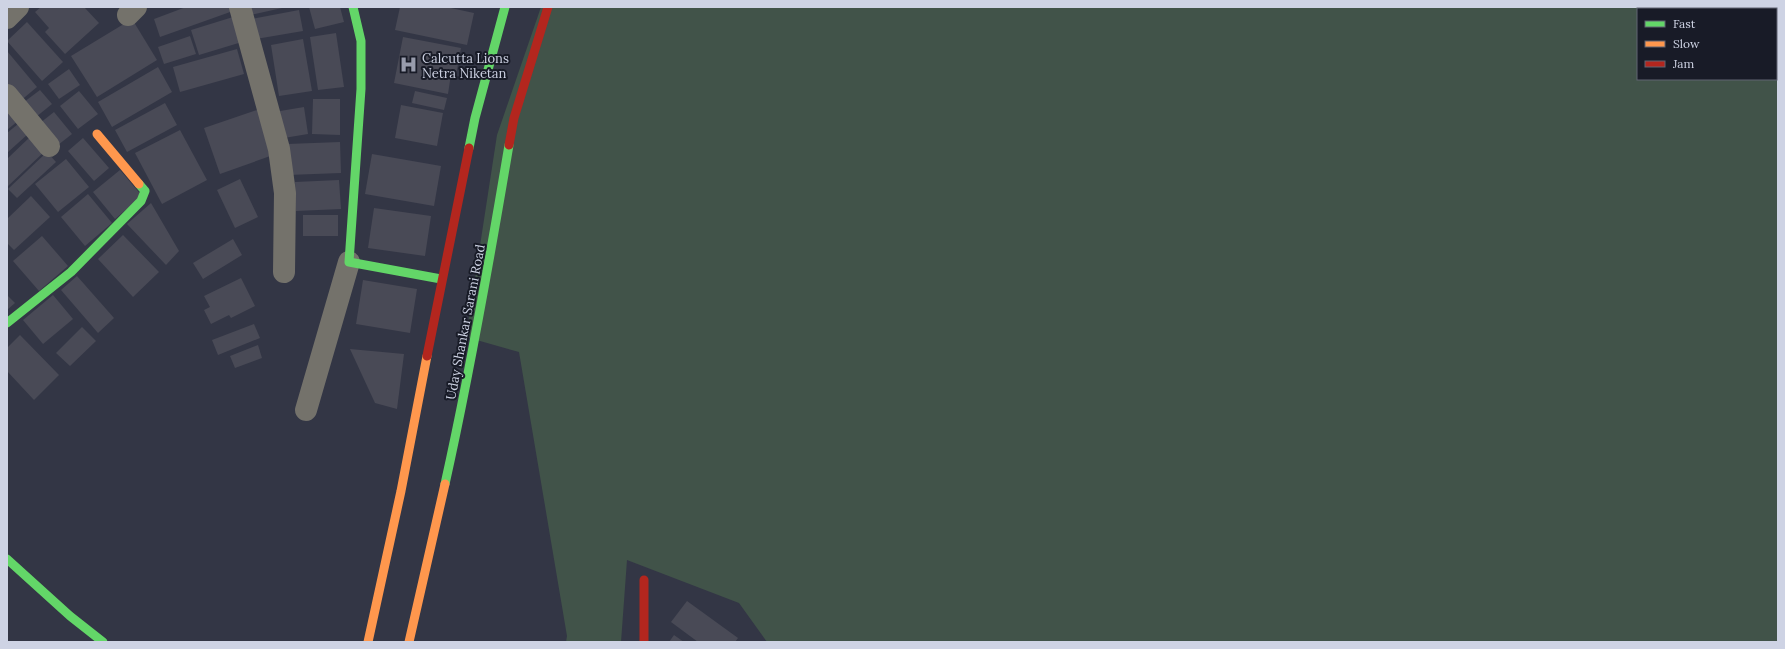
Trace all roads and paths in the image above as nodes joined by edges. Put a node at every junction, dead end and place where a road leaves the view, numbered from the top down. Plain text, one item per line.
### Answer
1 (18, 7) edge
2 (240, 7) edge
3 (353, 7) edge
4 (505, 7) edge
5 (548, 7) edge
6 (7, 18) edge
7 (7, 95) edge
8 (97, 134) dead end
9 (49, 146) dead end
10 (349, 262) junction
11 (284, 272) dead end
12 (441, 279) junction
13 (7, 323) edge
14 (306, 410) dead end
15 (7, 559) edge
16 (644, 580) dead end
17 (103, 642) edge
18 (368, 642) edge
19 (409, 642) edge
20 (644, 642) edge

1 - 6 street
2 - 11 street
3 - 10 street
4 - 12 street
5 - 19 street, Uday Shankar Sarani Road
7 - 9 street
8 - 13 street
10 - 12 street
10 - 14 street
12 - 18 street
15 - 17 street
16 - 20 street

